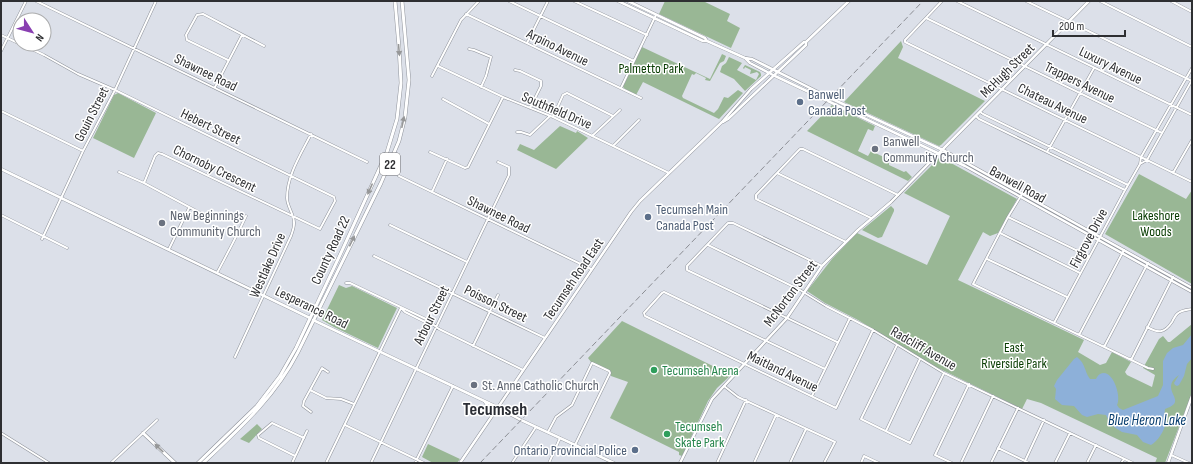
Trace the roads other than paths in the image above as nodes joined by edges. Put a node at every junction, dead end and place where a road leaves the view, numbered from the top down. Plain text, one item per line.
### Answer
1 (26, 1) edge
2 (36, 1) edge
3 (156, 1) edge
4 (395, 1) edge
5 (402, 1) edge
6 (479, 1) edge
7 (509, 1) edge
8 (548, 1) edge
9 (574, 1) edge
10 (618, 1) edge
11 (628, 1) edge
12 (850, 1) edge
13 (942, 1) edge
14 (957, 1) edge
15 (1026, 1) edge
16 (1089, 1) edge
17 (1100, 1) edge
18 (1170, 1) edge
19 (1192, 12) edge
20 (466, 14) junction
21 (656, 15) junction
22 (540, 16) junction
23 (654, 18) junction
24 (926, 18) junction
25 (1069, 22) junction
26 (1, 35) edge
27 (242, 35) junction
28 (647, 35) junction
29 (8, 38) junction
30 (12, 40) edge
31 (707, 41) junction
32 (806, 42) junction
33 (527, 43) junction
34 (1047, 44) junction
35 (264, 46) dead end
36 (1192, 46) edge
37 (134, 48) junction
38 (469, 49) dead end
39 (1, 51) edge
40 (37, 52) edge
41 (745, 58) junction
42 (228, 60) junction
43 (634, 61) junction
44 (438, 66) junction
45 (1025, 67) junction
46 (1094, 68) junction
47 (1192, 68) edge
48 (515, 70) dead end
49 (773, 70) junction
50 (769, 73) junction
51 (778, 73) junction
52 (432, 76) dead end
53 (775, 76) junction
54 (1186, 78) junction
55 (1192, 81) edge
56 (215, 87) junction
57 (481, 87) junction
58 (621, 88) junction
59 (115, 90) junction
60 (1002, 90) junction
61 (1080, 93) junction
62 (503, 97) junction
63 (641, 98) dead end
64 (443, 99) dead end
65 (1171, 105) junction
66 (1176, 107) junction
67 (530, 108) junction
68 (620, 110) dead end
69 (1, 111) edge
70 (555, 112) junction
71 (980, 112) junction
72 (1192, 115) edge
73 (613, 116) junction
74 (976, 116) junction
75 (551, 117) junction
76 (639, 120) dead end
77 (1065, 121) junction
78 (722, 122) junction
79 (490, 124) junction
80 (586, 128) dead end
81 (1015, 130) junction
82 (1156, 130) junction
83 (517, 132) dead end
84 (1162, 133) junction
85 (311, 134) junction
86 (1012, 135) junction
87 (592, 136) junction
88 (1192, 140) edge
89 (613, 146) junction
90 (1050, 147) junction
91 (942, 150) junction
92 (83, 151) junction
93 (430, 152) dead end
94 (1047, 152) junction
95 (939, 153) junction
96 (1141, 157) junction
97 (447, 160) junction
98 (1146, 160) junction
99 (368, 162) dead end
100 (498, 162) dead end
101 (1140, 164) junction
102 (1089, 166) junction
103 (1, 169) edge
104 (1086, 170) junction
105 (119, 172) dead end
106 (669, 173) junction
107 (777, 173) junction
108 (1173, 173) junction
109 (291, 176) junction
110 (399, 176) dead end
111 (1192, 182) edge
112 (144, 183) junction
113 (1128, 185) junction
114 (1126, 190) junction
115 (432, 192) junction
116 (1022, 194) junction
117 (898, 195) junction
118 (1020, 197) junction
119 (61, 198) junction
120 (189, 208) junction
121 (1, 215) edge
122 (206, 216) dead end
123 (246, 216) dead end
124 (293, 217) junction
125 (1008, 217) junction
126 (871, 218) junction
127 (488, 219) junction
128 (390, 225) dead end
129 (1000, 233) junction
130 (44, 235) junction
131 (1100, 236) junction
132 (42, 239) dead end
133 (1098, 239) junction
134 (846, 242) junction
135 (708, 245) junction
136 (67, 248) dead end
137 (169, 249) junction
138 (1124, 250) junction
139 (1122, 253) junction
140 (374, 256) dead end
141 (1089, 256) junction
142 (987, 259) junction
143 (468, 262) junction
144 (1148, 263) junction
145 (822, 266) junction
146 (1146, 267) junction
147 (591, 269) junction
148 (217, 273) junction
149 (1080, 273) junction
150 (1172, 279) junction
151 (346, 283) dead end
152 (1192, 288) edge
153 (1192, 292) edge
154 (453, 293) junction
155 (804, 293) junction
156 (264, 295) junction
157 (498, 295) dead end
158 (1068, 297) junction
159 (401, 308) junction
160 (1192, 309) edge
161 (490, 311) junction
162 (310, 318) junction
163 (787, 318) junction
164 (850, 318) junction
165 (314, 320) junction
166 (1054, 323) junction
167 (436, 327) junction
168 (1147, 327) junction
169 (873, 330) junction
170 (1079, 335) junction
171 (545, 338) junction
172 (766, 341) junction
173 (837, 342) junction
174 (897, 345) junction
175 (473, 346) junction
176 (1104, 347) junction
177 (380, 351) junction
178 (235, 357) dead end
179 (920, 360) junction
180 (1130, 360) junction
181 (744, 364) junction
182 (416, 368) junction
183 (825, 369) junction
184 (1153, 369) dead end
185 (522, 370) junction
186 (328, 372) dead end
187 (944, 373) junction
188 (968, 384) junction
189 (453, 386) junction
190 (724, 386) junction
191 (310, 390) junction
192 (812, 396) junction
193 (993, 396) junction
194 (1192, 396) edge
195 (746, 400) junction
196 (483, 401) junction
197 (354, 404) junction
198 (497, 407) junction
199 (1018, 408) junction
200 (311, 412) dead end
201 (776, 415) junction
202 (157, 420) dead end
203 (489, 420) junction
204 (1044, 420) junction
205 (345, 425) junction
206 (536, 427) junction
207 (806, 429) junction
208 (307, 431) dead end
209 (886, 431) junction
210 (548, 432) junction
211 (1, 433) edge
212 (143, 433) junction
213 (1070, 433) junction
214 (304, 438) junction
215 (560, 438) junction
216 (381, 442) junction
217 (576, 445) junction
218 (1096, 445) junction
219 (998, 448) junction
220 (1171, 455) junction
221 (295, 456) junction
222 (1124, 459) junction
223 (417, 460) junction
224 (1025, 461) junction
225 (49, 463) edge
226 (111, 463) edge
227 (175, 463) edge
228 (198, 463) edge
229 (203, 463) edge
230 (292, 463) edge
231 (326, 463) edge
232 (371, 463) edge
233 (415, 463) edge
234 (424, 463) edge
235 (460, 463) edge
236 (512, 463) edge
237 (549, 463) edge
238 (614, 463) edge
239 (680, 463) edge
240 (717, 463) edge
241 (754, 463) edge
242 (790, 463) edge
243 (824, 463) edge
244 (861, 463) edge
245 (879, 463) edge
246 (952, 463) edge
247 (961, 463) edge
248 (991, 463) edge
249 (1029, 463) edge
250 (1055, 463) edge
251 (1087, 463) edge
252 (1121, 463) edge
253 (1133, 463) edge
254 (1168, 463) edge
255 (1189, 463) edge

1 - 29 street
2 - 37 street, Shawnee Road
3 - 37 street, Gouin Street
4 -> 162 main road, County Road 22 / 22
165 -> 5 main road, County Road 22 / 22
6 - 20 street
7 - 22 street
8 - 22 street
9 - 28 street
10 - 23 main road, Banwell Road
11 - 21 main road, Banwell Road
12 - 32 main road, Tecumseh Road East
13 - 24 street
14 - 34 street, Luxury Avenue
15 - 25 street
16 - 25 main road, McHugh Street
17 - 36 street
18 - 19 street
20 - 33 street, Arpino Avenue
20 - 44 street
21 - 23 street
21 - 31 main road, Banwell Road
22 - 33 street
22 - 43 street
23 - 28 street
23 - 31 main road, Banwell Road
24 - 45 street, Trappers Avenue
24 - 60 street, Chateau Avenue
25 - 34 main road, McHugh Street
25 - 54 street
26 - 29 street, Hebert Street
27 - 35 street
27 - 42 street
27 - 42 street
28 - 43 street
29 - 30 street, Hebert Street
29 - 39 street
31 - 41 main road, Banwell Road
32 - 49 main road, Tecumseh Road East
32 - 51 main road, Tecumseh Road East
33 - 58 street, Arpino Avenue
34 - 45 main road, McHugh Street
34 - 46 street, Luxury Avenue
37 - 56 street, Shawnee Road
37 - 59 street, Gouin Street
38 - 57 street
40 - 59 street, Hebert Street
41 - 49 main road, Banwell Road
41 - 50 main road, Banwell Road
42 - 56 street
43 - 58 street
44 - 52 street
44 - 57 street, Southfield Drive
45 - 60 main road, McHugh Street
45 - 61 street, Trappers Avenue
46 - 61 street
46 - 65 street, Luxury Avenue
47 - 54 street, Firgrove Drive
48 - 67 street
49 - 50 main road, Tecumseh Road East
49 - 51 main road, Banwell Road
50 - 53 main road, Banwell Road
50 - 78 main road, Tecumseh Road East
51 - 53 main road, Tecumseh Road East
51 - 91 main road, Banwell Road
53 - 78 main road, Tecumseh Road East
53 - 95 main road, Banwell Road
54 - 55 street
54 - 65 street, Firgrove Drive
55 - 66 street, Firgrove Drive
56 - 85 street, Shawnee Road
57 - 62 street, Southfield Drive
58 - 63 street, Arpino Avenue
59 - 92 street, Gouin Street
59 - 109 street, Hebert Street
60 - 71 main road, McHugh Street
60 - 77 street, Chateau Avenue
61 - 77 street
61 - 82 street, Trappers Avenue
62 - 67 street, Southfield Drive
62 - 79 street
64 - 79 street
65 - 66 street, Luxury Avenue
65 - 82 street, Firgrove Drive
66 - 72 street, Luxury Avenue
66 - 84 street, Firgrove Drive
67 - 75 street, Southfield Drive
68 - 73 street
69 - 92 street
70 - 73 street
70 - 75 street
70 - 80 street
71 - 74 main road, McHugh Street
71 - 81 street
73 - 87 street
74 - 86 street
74 - 91 main road, McHugh Street
75 - 83 street
75 - 87 street, Southfield Drive
76 - 89 street
77 - 90 street
77 - 96 street, Chateau Avenue
78 - 106 main road, Tecumseh Road East
79 - 97 street
81 - 86 street
81 - 90 street
82 - 84 street, Trappers Avenue
82 - 96 street, Firgrove Drive
84 - 98 street, Firgrove Drive
85 - 99 street, Shawnee Road
85 - 109 street, Westlake Drive
86 - 94 street
87 - 89 street, Southfield Drive
88 - 108 street
89 - 106 street, Southfield Drive
90 - 94 street
90 - 102 street
91 - 95 main road, McHugh Street
91 - 116 main road, Banwell Road
92 - 119 street, Gouin Street
93 - 97 street
94 - 104 street
95 - 117 main road, McNorton Street
95 - 118 main road, Banwell Road
96 - 98 street, Chateau Avenue
96 - 101 street, Firgrove Drive
97 - 115 street
98 - 101 street, Firgrove Drive
98 - 108 street, Chateau Avenue
100 - 127 street, Arbour Street
101 - 113 street, Firgrove Drive
102 - 104 street
102 - 113 street
103 - 119 main road, Lesperance Road
104 - 114 street
105 - 112 street
106 - 147 main road, Tecumseh Road East
107 - 117 street
107 - 126 street
107 - 134 street
108 - 111 street, Chateau Avenue
109 - 124 street, Westlake Drive
109 - 124 street, Hebert Street
110 - 115 street, Shawnee Road
112 - 120 street
112 - 124 street, Chornoby Crescent
113 - 114 street, Firgrove Drive
114 - 131 street, Firgrove Drive
115 - 127 street, Shawnee Road
116 - 118 street
116 - 131 main road, Banwell Road
117 - 126 main road, McNorton Street
118 - 125 street
118 - 133 main road, Banwell Road
119 - 130 street, Gouin Street
119 - 137 main road, Lesperance Road
120 - 122 street
120 - 137 street
121 - 130 street
123 - 148 street
124 - 156 street, Westlake Drive
125 - 129 street
125 - 141 street
126 - 134 main road, McNorton Street
127 - 143 street, Arbour Street
127 - 147 street, Shawnee Road
128 - 143 street
129 - 142 street
129 - 149 street
130 - 132 street, Gouin Street
130 - 136 street
131 - 133 street, Firgrove Drive
131 - 138 main road, Banwell Road
133 - 139 main road, Banwell Road
133 - 141 street, Firgrove Drive
134 - 145 main road, McNorton Street
135 - 145 street
135 - 155 street, Radcliff Avenue
135 - 163 street
137 - 148 main road, Lesperance Road
138 - 139 street
138 - 144 main road, Banwell Road
139 - 146 main road, Banwell Road
139 - 170 street
140 - 154 street, Poisson Street
141 - 149 street, Firgrove Drive
142 - 158 street
142 - 166 street
143 - 154 street, Arbour Street
144 - 146 street
144 - 150 main road, Banwell Road
145 - 155 main road, McNorton Street
146 - 150 main road, Banwell Road
146 - 176 street
147 - 171 main road, Tecumseh Road East
148 - 156 main road, Lesperance Road
149 - 158 street, Firgrove Drive
150 - 152 main road, Banwell Road
150 - 153 main road, Banwell Road
150 - 168 street
151 - 159 street
154 - 161 street, Poisson Street
154 - 167 street, Arbour Street
155 - 163 main road, McNorton Street
155 - 164 street, Radcliff Avenue
156 - 162 main road, Lesperance Road
156 - 178 street, Westlake Drive
157 - 161 street
158 - 166 street, Firgrove Drive
159 - 167 street
159 - 177 street
160 - 168 street
161 - 171 street, Poisson Street
161 - 175 street
162 - 165 main road, Lesperance Road
162 - 228 main road, County Road 22 / 22
163 - 172 main road, McNorton Street
163 - 173 street
164 - 169 street, Radcliff Avenue
164 - 173 street
165 - 177 main road, Lesperance Road
165 - 229 main road, County Road 22 / 22
166 - 170 street
167 - 175 street
167 - 182 street, Arbour Street
168 - 180 street
169 - 174 street, Radcliff Avenue
169 - 192 street, Maitland Avenue
170 - 176 street
171 - 185 main road, Tecumseh Road East
172 - 181 main road, McNorton Street
172 - 181 street, Maitland Avenue
172 - 183 street
173 - 183 street
174 - 179 street, Radcliff Avenue
174 - 209 street
175 - 185 street
176 - 180 street
177 - 182 main road, Lesperance Road
177 - 197 street
179 - 187 street, Radcliff Avenue
179 - 209 street
180 - 184 street
181 - 190 main road, McNorton Street
181 - 192 street, Maitland Avenue
182 - 189 main road, Lesperance Road
182 - 216 street, Arbour Street
183 - 192 street
185 - 198 main road, Tecumseh Road East
186 - 191 street
187 - 188 street, Radcliff Avenue
187 - 209 street
188 - 193 street, Radcliff Avenue
188 - 246 street
189 - 196 main road, Lesperance Road
189 - 223 street
190 - 195 street
190 - 239 main road, McNorton Street
191 - 197 street
191 - 200 street
193 - 199 street, Radcliff Avenue
193 - 247 street
194 - 220 main road
195 - 201 street
195 - 240 street
196 - 198 main road, Lesperance Road
196 - 203 main road
197 - 205 street
198 - 203 main road, Tecumseh Road East
198 - 206 main road, Lesperance Road
199 - 204 street, Radcliff Avenue
199 - 219 street
201 - 207 street
201 - 241 street
202 - 212 street
203 - 235 main road, Tecumseh Road East
204 - 213 street, Radcliff Avenue
204 - 224 street
205 - 216 street
205 - 231 street
206 - 210 main road, Lesperance Road
206 - 236 street
207 - 242 street
207 - 243 street
208 - 214 street
210 - 215 main road, Lesperance Road
210 - 217 street
211 - 225 street
212 - 226 street
227 -> 212 main road
213 - 218 street, Radcliff Avenue
213 - 250 street
214 - 221 street
214 - 221 street
215 - 217 main road, Lesperance Road
215 - 237 street
216 - 223 street
216 - 232 street, Arbour Street
217 - 238 main road, Lesperance Road
218 - 222 street, Radcliff Avenue
218 - 251 street
219 - 224 street
219 - 248 street
220 - 254 main road
220 - 255 street
221 - 230 street
222 - 252 street
222 - 253 street, Radcliff Avenue
223 - 233 street
223 - 234 street
224 - 249 street
244 - 245 street

